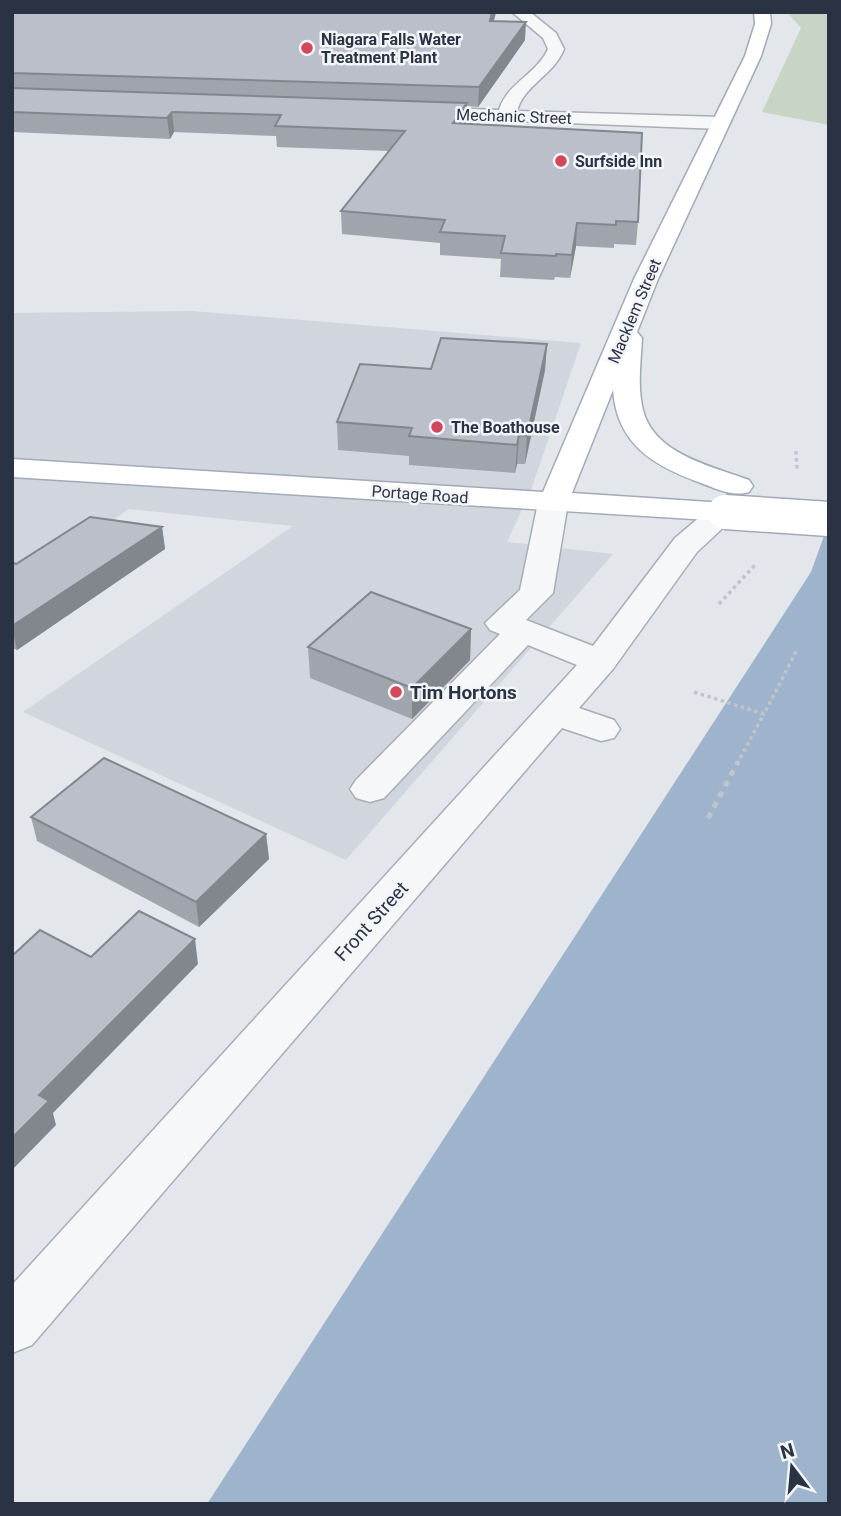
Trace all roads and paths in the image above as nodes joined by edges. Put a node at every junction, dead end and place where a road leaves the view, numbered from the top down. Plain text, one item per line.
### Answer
1 (520, 12) edge
2 (762, 12) edge
3 (396, 112) edge
4 (506, 116) junction
5 (722, 123) junction
6 (630, 318) junction
7 (12, 468) edge
8 (732, 499) junction
9 (553, 503) junction
10 (829, 511) edge
11 (829, 519) edge
12 (523, 631) junction
13 (797, 650) dead end
14 (600, 661) junction
15 (694, 692) dead end
16 (555, 712) junction
17 (764, 715) junction
18 (601, 729) dead end
19 (370, 789) dead end
20 (708, 818) dead end
21 (12, 1326) edge

1 - 4 street
2 - 5 main road, Macklem Street
3 - 4 street, Mechanic Street
4 - 5 street, Mechanic Street
5 - 6 main road, Macklem Street
6 - 8 main road
6 - 9 main road, Macklem Street
7 - 9 main road, Portage Road
8 - 9 main road, Portage Road
8 - 10 main road
8 - 11 main road, Portage Road, bridge
8 - 14 street, Front Street
9 - 12 street
12 - 14 street
12 - 19 street
13 - 17 path
14 - 16 street, Front Street
15 - 17 path
16 - 18 street
16 - 21 street, Front Street
17 - 20 path

